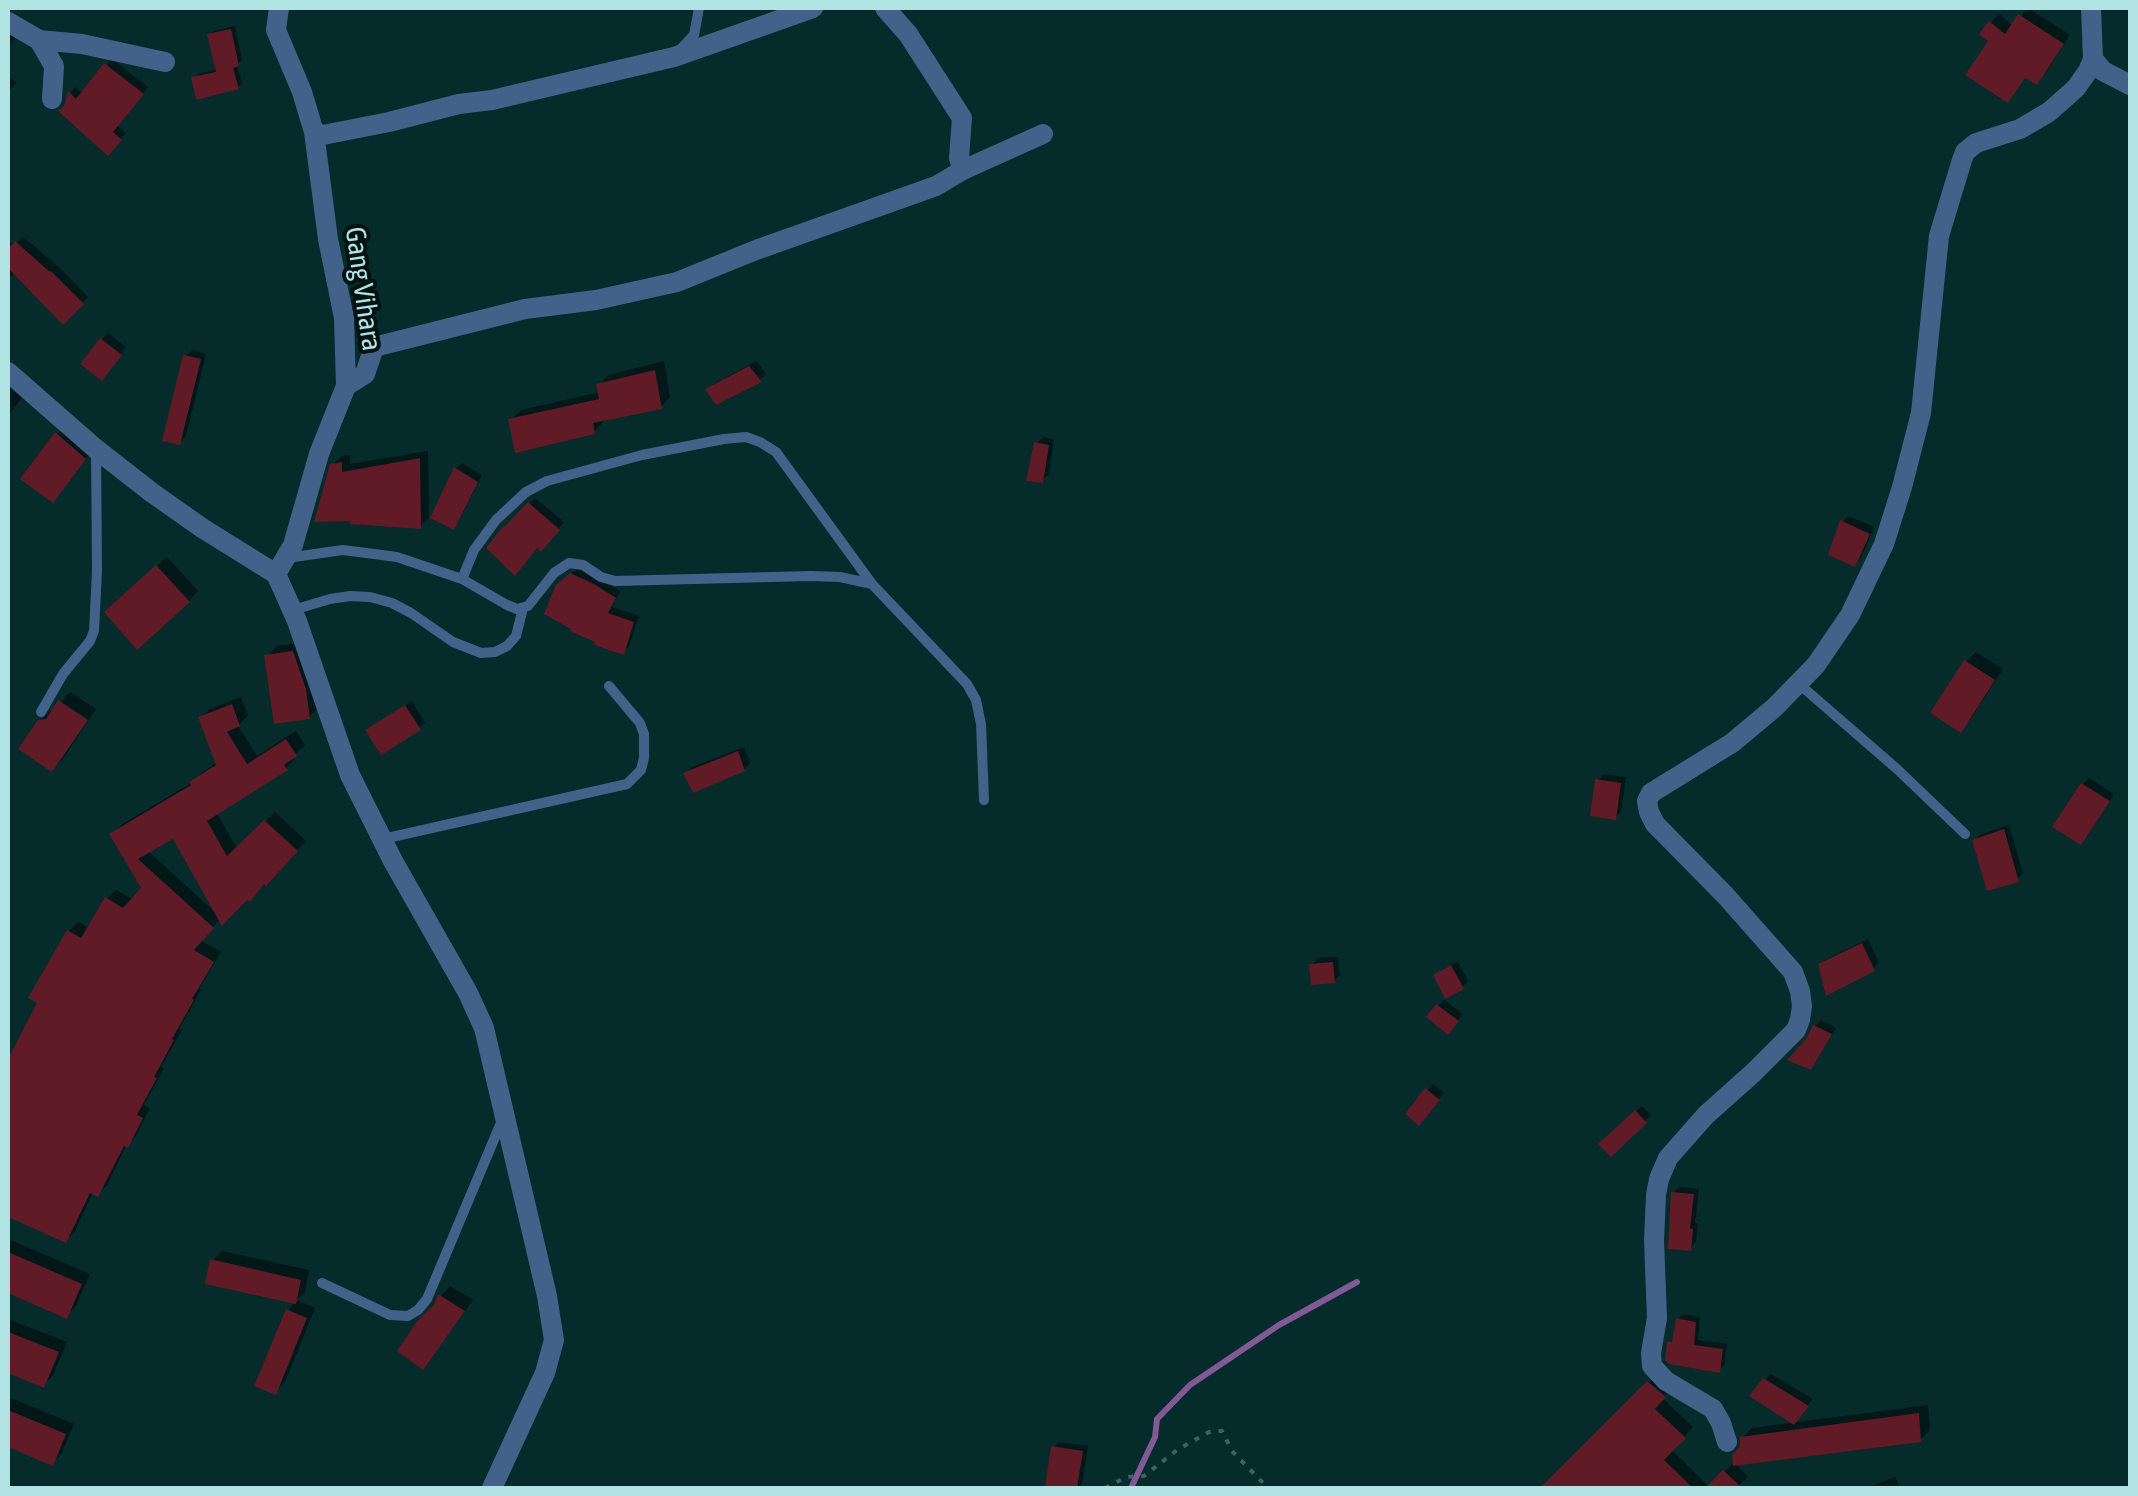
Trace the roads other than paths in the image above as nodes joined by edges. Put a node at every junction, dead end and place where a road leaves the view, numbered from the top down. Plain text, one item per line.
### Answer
1 (279, 8) edge
2 (699, 8) edge
3 (813, 8) edge
4 (885, 8) edge
5 (2091, 8) edge
6 (8, 22) edge
7 (38, 40) junction
8 (674, 56) junction
9 (2093, 59) junction
10 (166, 62) dead end
11 (2130, 86) edge
12 (52, 99) dead end
13 (314, 132) junction
14 (1043, 134) dead end
15 (963, 170) junction
16 (8, 372) edge
17 (346, 386) junction
18 (96, 449) junction
19 (281, 566) junction
20 (462, 578) junction
21 (872, 584) junction
22 (522, 608) junction
23 (292, 610) junction
24 (1799, 684) junction
25 (610, 686) dead end
26 (40, 712) dead end
27 (984, 800) dead end
28 (1965, 834) dead end
29 (383, 839) junction
30 (505, 1113) junction
31 (322, 1284) dead end
32 (1726, 1442) dead end
33 (492, 1488) edge

1 - 13 street, Gang Vihara
2 - 8 lane
3 - 8 street
4 - 15 street
5 - 9 street
6 - 7 street
7 - 10 street
7 - 12 street
8 - 13 street
9 - 11 street
9 - 24 street
13 - 17 street, Gang Vihara
14 - 15 street
15 - 17 street
16 - 18 street
17 - 19 street, Gang Vihara
18 - 19 street
18 - 26 lane
19 - 20 lane
19 - 23 street
20 - 21 lane
20 - 22 lane
21 - 22 lane
21 - 27 lane
22 - 23 lane
23 - 29 street
24 - 28 lane
24 - 32 street
25 - 29 lane
29 - 30 street
30 - 31 lane
30 - 33 street

